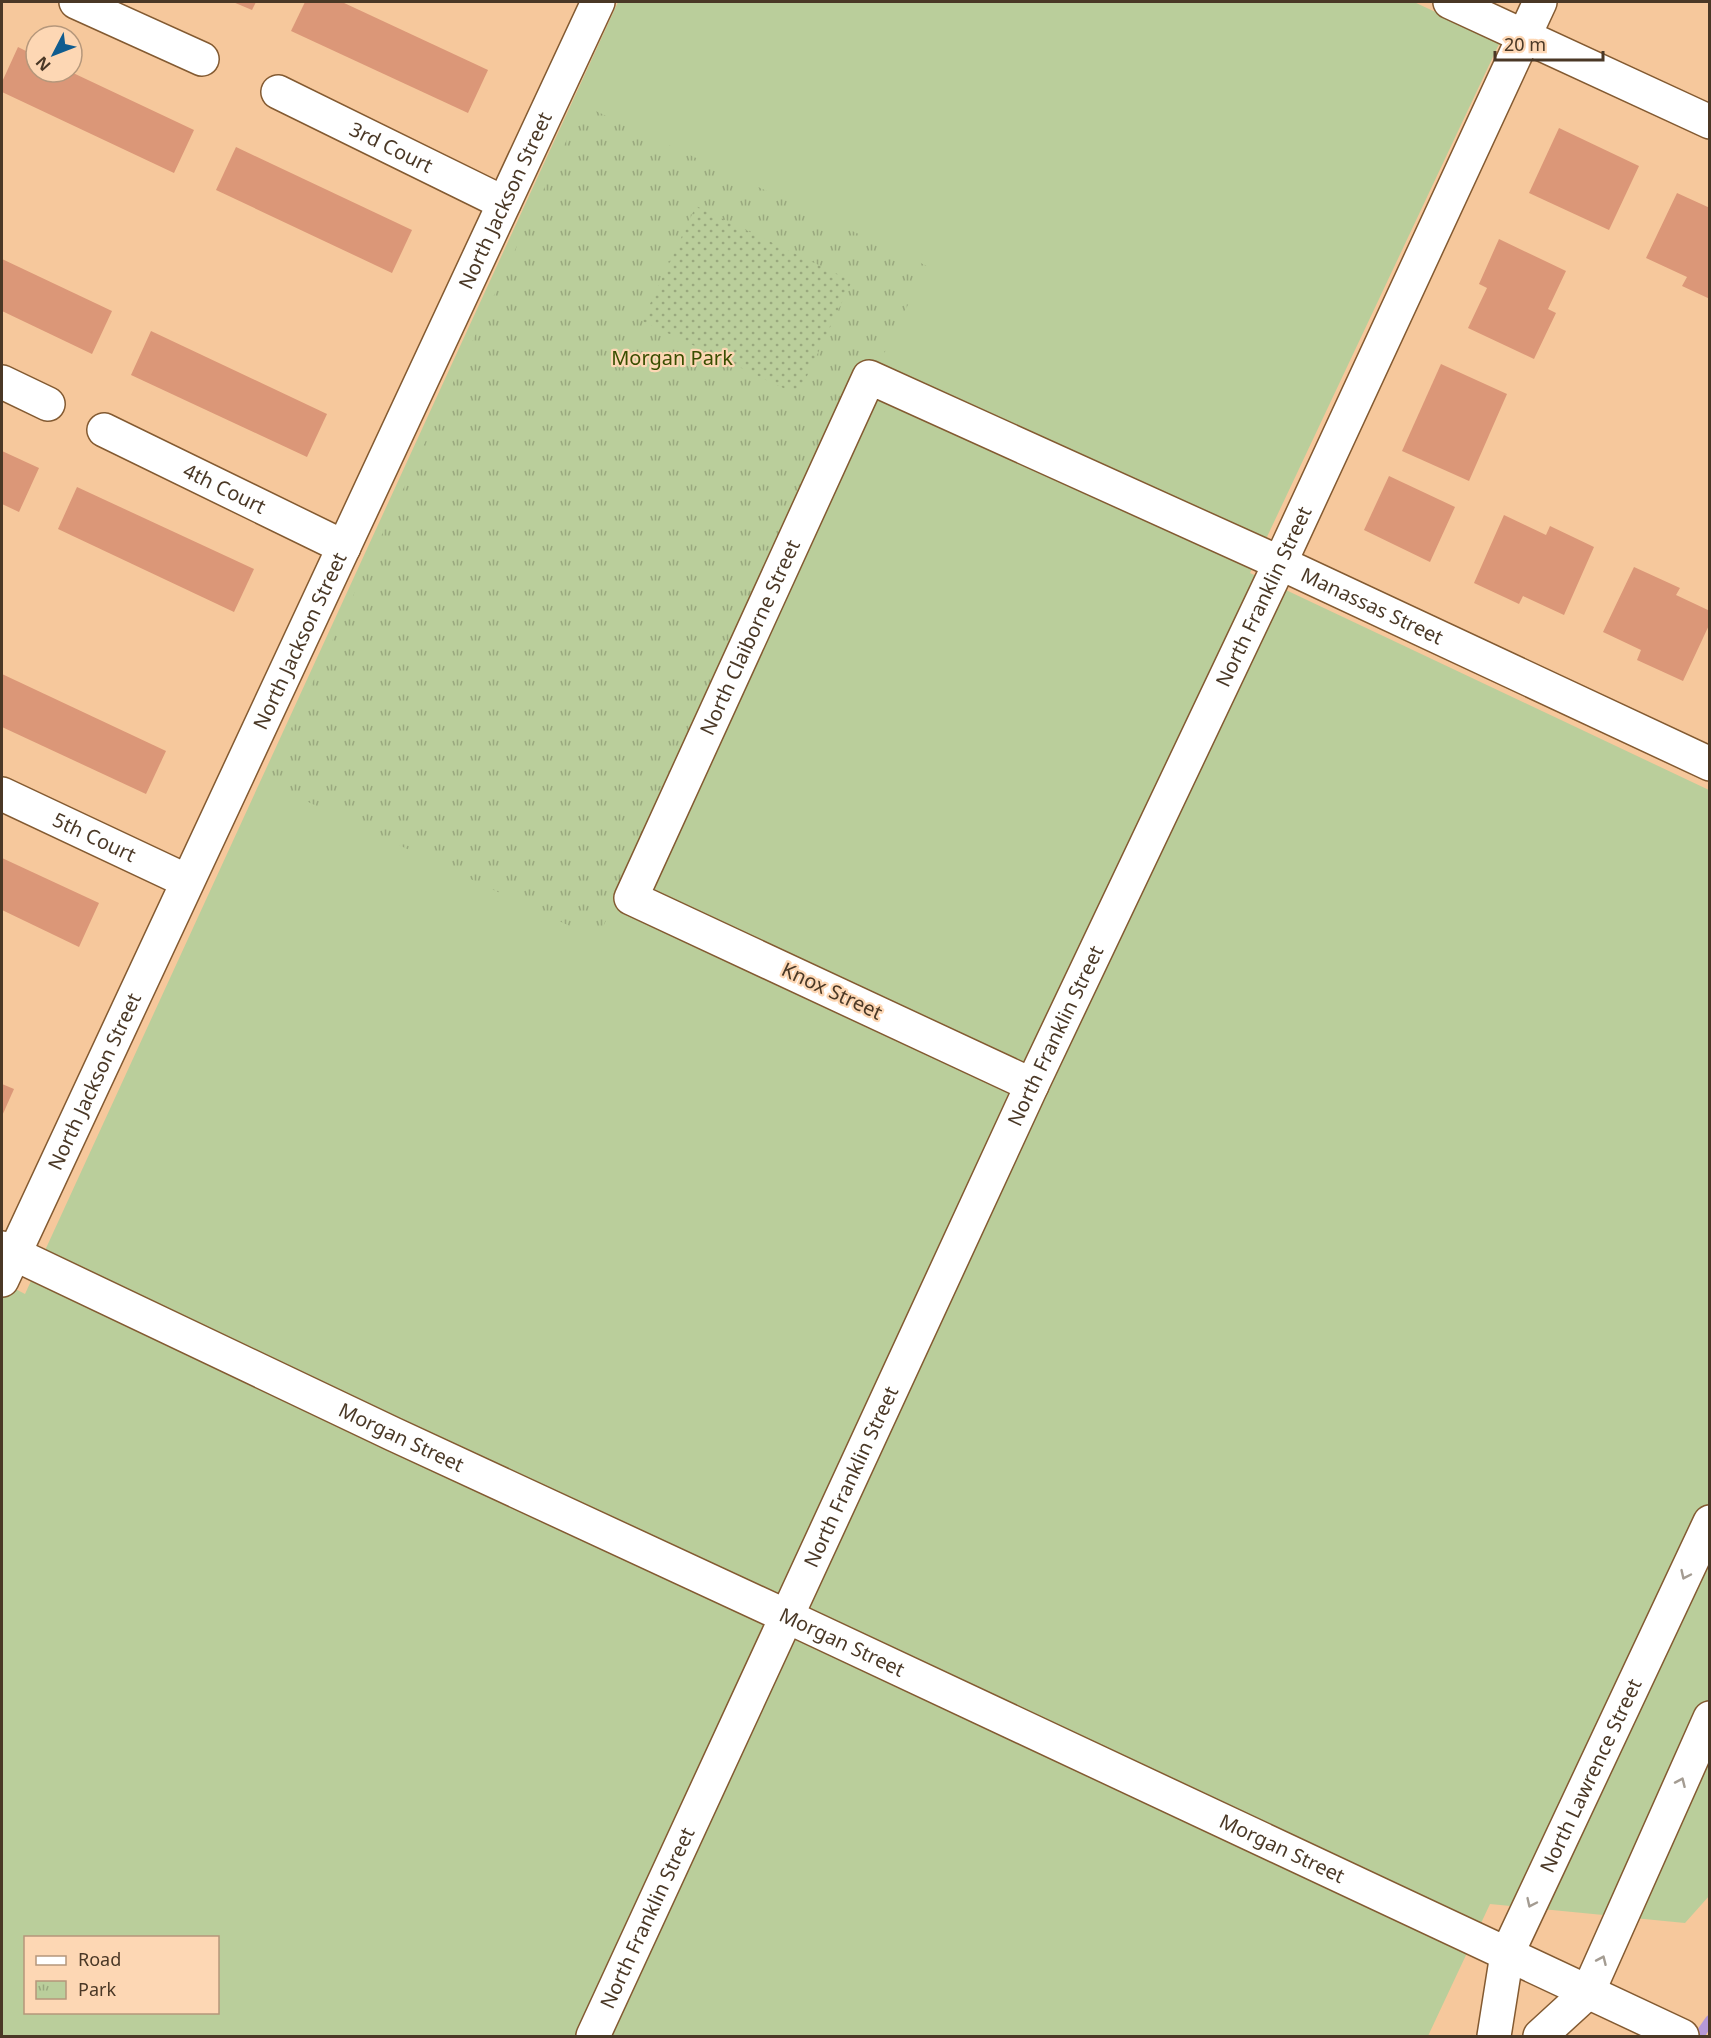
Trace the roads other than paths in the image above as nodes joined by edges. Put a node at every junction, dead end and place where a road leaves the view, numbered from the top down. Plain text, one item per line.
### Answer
1 (76, 2) edge
2 (598, 2) edge
3 (1450, 2) edge
4 (1540, 2) edge
5 (1523, 36) junction
6 (202, 59) dead end
7 (278, 92) dead end
8 (1710, 122) edge
9 (504, 203) junction
10 (869, 377) joint
11 (2, 382) edge
12 (48, 404) dead end
13 (104, 430) dead end
14 (344, 547) junction
15 (1280, 563) junction
16 (1710, 764) edge
17 (2, 794) edge
18 (187, 881) junction
19 (631, 898) joint
20 (1032, 1085) junction
21 (5, 1261) edge
22 (1710, 1522) edge
23 (786, 1616) junction
24 (1710, 1718) edge
25 (1507, 1954) junction
26 (1588, 1992) junction
27 (1672, 2032) edge
28 (592, 2037) edge
29 (1494, 2037) edge
30 (1540, 2037) edge

1 - 6 street
2 - 9 street, North Jackson Street
3 - 5 street
4 - 5 street, North Franklin Street
5 - 8 street
5 - 15 street, North Franklin Street
7 - 9 street, 3rd Court
9 - 14 street, North Jackson Street
10 - 15 street, Manassas Street
10 - 19 street, North Claiborne Street
11 - 12 street
13 - 14 street, 4th Court
14 - 18 street, North Jackson Street
15 - 16 street, Manassas Street
15 - 20 street, North Franklin Street
17 - 18 street, 5th Court
18 - 21 street, North Jackson Street
19 - 20 street, Knox Street
20 - 23 street, North Franklin Street
21 - 23 street, Morgan Street
22 -> 25 street, North Lawrence Street
23 - 25 street, Morgan Street
23 - 28 street, North Franklin Street
26 -> 24 street
25 - 26 street, Morgan Street
25 - 29 street, North Lawrence Street
26 - 27 street, Morgan Street
26 - 30 street

